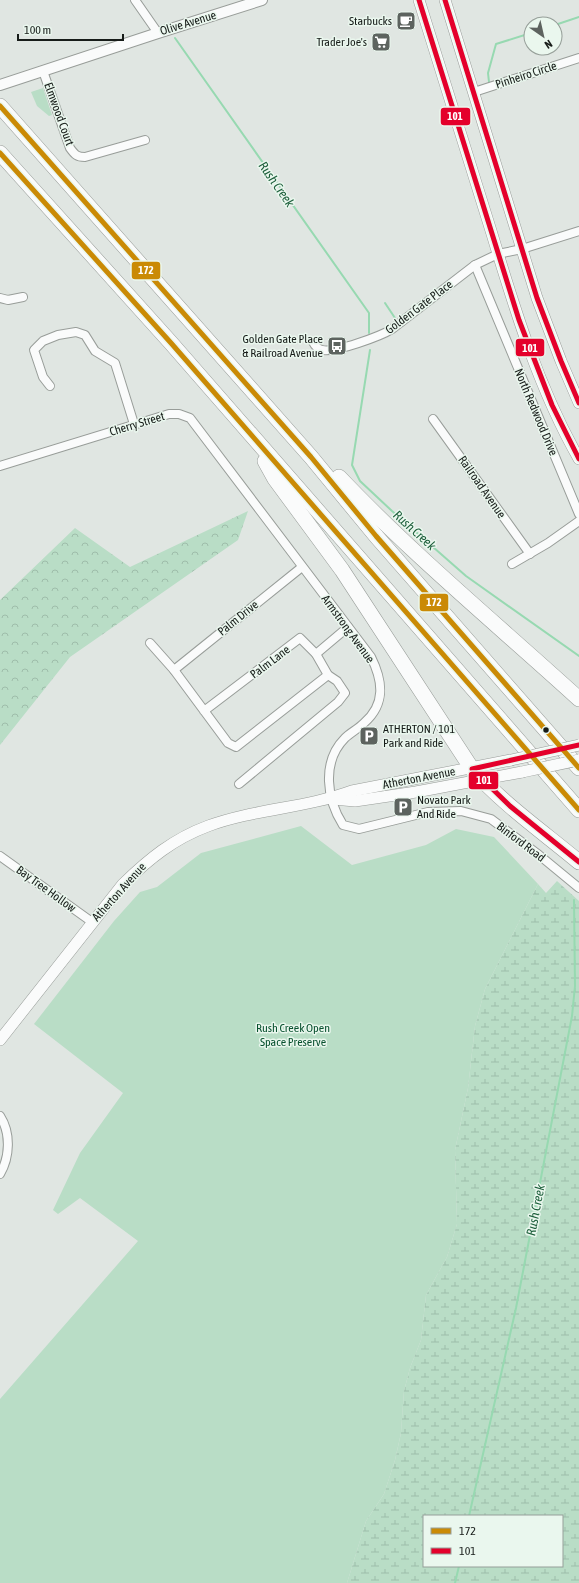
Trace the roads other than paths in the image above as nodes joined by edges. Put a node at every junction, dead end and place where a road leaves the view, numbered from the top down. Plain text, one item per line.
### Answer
1 (135, 0) edge
2 (262, 0) edge
3 (419, 0) edge
4 (445, 0) edge
5 (158, 32) junction
6 (579, 58) edge
7 (43, 71) junction
8 (0, 85) edge
9 (474, 92) junction
10 (0, 106) edge
11 (145, 140) dead end
12 (0, 153) edge
13 (579, 231) edge
14 (522, 249) junction
15 (498, 254) junction
16 (475, 265) junction
17 (23, 297) dead end
18 (0, 298) edge
19 (313, 342) dead end
20 (50, 386) dead end
21 (579, 403) edge
22 (433, 419) dead end
23 (134, 424) junction
24 (249, 433) junction
25 (311, 457) junction
26 (579, 459) edge
27 (0, 466) edge
28 (258, 508) joint
29 (579, 514) edge
30 (579, 521) edge
31 (530, 554) junction
32 (512, 564) dead end
33 (302, 567) junction
34 (348, 627) junction
35 (150, 643) dead end
36 (316, 654) junction
37 (174, 670) junction
38 (328, 675) junction
39 (579, 699) edge
40 (204, 711) junction
41 (579, 745) edge
42 (579, 760) edge
43 (472, 768) junction
44 (579, 768) edge
45 (482, 780) junction
46 (239, 784) dead end
47 (331, 799) junction
48 (579, 810) edge
49 (0, 856) edge
50 (579, 862) edge
51 (579, 888) edge
52 (92, 922) junction
53 (0, 1040) edge
54 (0, 1116) edge
55 (0, 1174) edge

1 - 5 street
2 - 5 street, Olive Avenue
3 - 15 main road
4 - 9 main road
5 - 7 street, Olive Avenue
6 - 9 street, Pinheiro Circle
7 - 8 street, Olive Avenue
7 - 11 street, Elmwood Court
9 - 14 main road
10 - 25 highway
12 - 24 highway
13 - 14 street, Golden Gate Place
14 - 15 street, Golden Gate Place
14 - 21 main road
15 - 16 street, Golden Gate Place
15 - 26 main road
16 - 19 street, Golden Gate Place
16 - 29 street, North Redwood Drive
17 - 18 street
20 - 23 street
22 - 31 street, Railroad Avenue
23 - 27 street, Cherry Street
23 - 28 street, Cherry Street
24 - 43 highway
24 - 48 highway
25 - 39 highway
25 - 44 highway
28 - 33 street, Armstrong Avenue
30 - 31 street
31 - 32 street
33 - 34 street, Armstrong Avenue
33 - 37 street, Palm Drive
34 - 36 street
34 - 47 street, Armstrong Avenue
35 - 37 street
36 - 38 street, Palm Lane
36 - 40 street, Palm Lane
37 - 40 street
38 - 40 street
38 - 46 street, Palm Lane
41 - 43 main road, Atherton Avenue, bridge
42 - 45 main road, Atherton Avenue, bridge
43 - 45 highway
43 - 47 main road, Atherton Avenue
45 - 47 main road, Atherton Avenue
45 - 50 highway
47 - 51 street, Binford Road
47 - 52 main road, Atherton Avenue
49 - 52 street, Bay Tree Hollow
52 - 53 main road, Atherton Avenue
54 - 55 street

